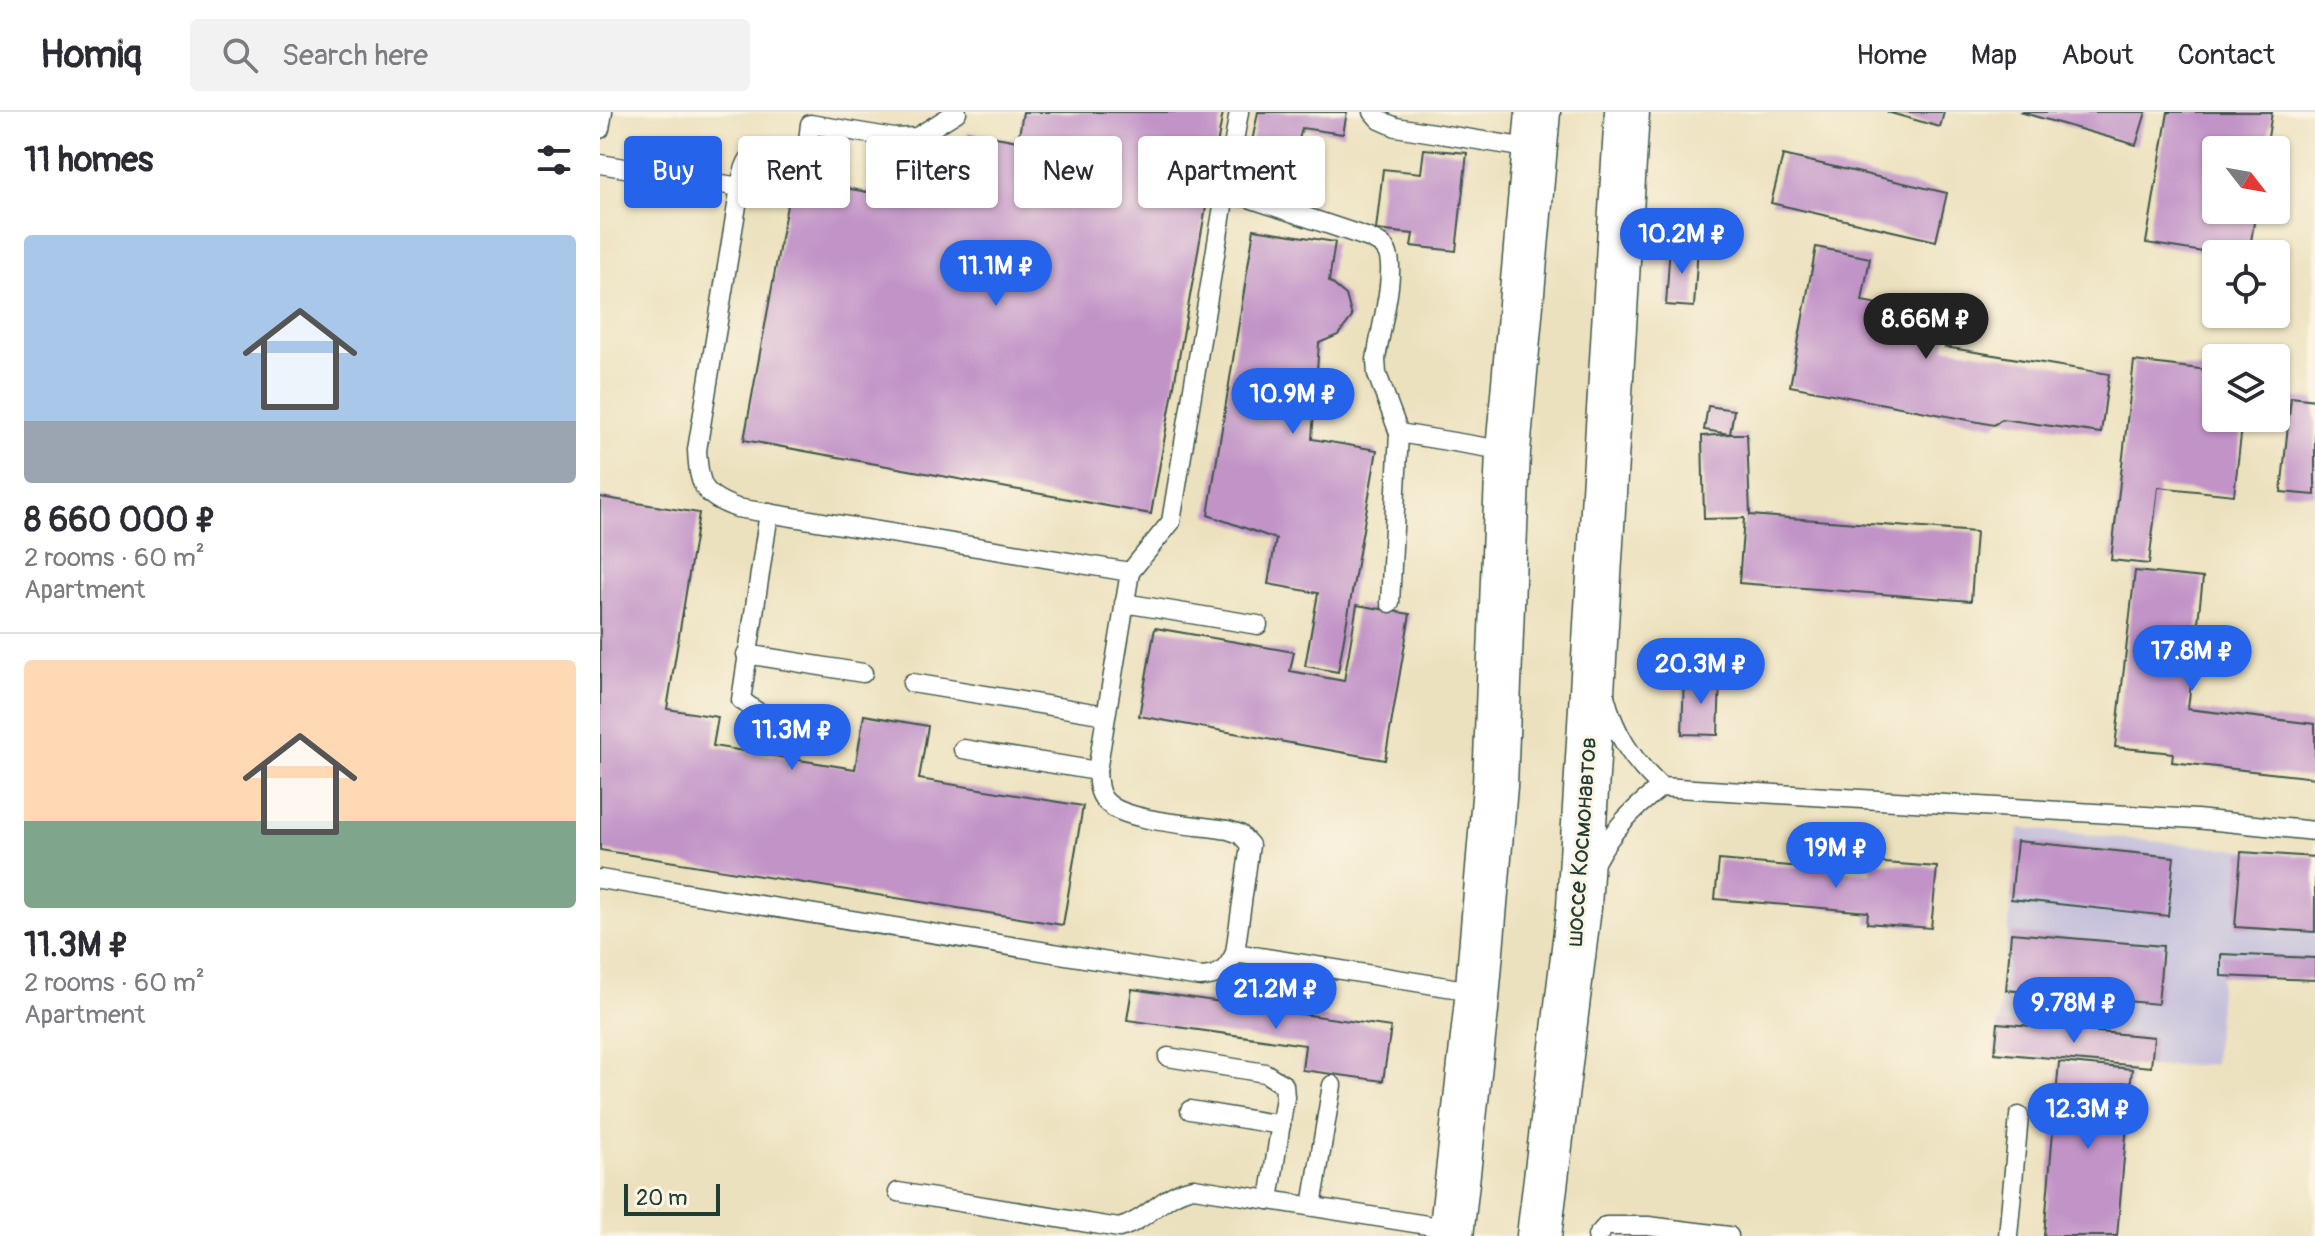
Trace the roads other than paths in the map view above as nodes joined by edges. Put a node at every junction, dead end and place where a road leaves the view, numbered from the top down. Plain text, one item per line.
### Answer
1 (603, 112) edge
2 (957, 112) edge
3 (1239, 112) edge
4 (1373, 112) edge
5 (1627, 112) edge
6 (811, 118) edge
7 (600, 129) edge
8 (1536, 131) edge
9 (1235, 136) edge
10 (600, 164) edge
11 (738, 187) edge
12 (738, 199) edge
13 (1223, 208) edge
14 (1279, 208) edge
15 (1399, 433) junction
16 (1508, 451) junction
17 (769, 513) junction
18 (1130, 572) junction
19 (1124, 603) junction
20 (1390, 603) dead end
21 (1258, 625) dead end
22 (1594, 646) junction
23 (746, 654) junction
24 (863, 673) dead end
25 (912, 683) dead end
26 (1106, 715) junction
27 (838, 726) dead end
28 (963, 749) dead end
29 (1097, 771) junction
30 (1661, 787) junction
31 (2315, 831) edge
32 (600, 879) edge
33 (1579, 907) junction
34 (1235, 953) junction
35 (1478, 992) junction
36 (1168, 1057) dead end
37 (1332, 1085) dead end
38 (1190, 1110) dead end
39 (2019, 1116) dead end
40 (1281, 1125) junction
41 (898, 1192) dead end
42 (1269, 1200) junction
43 (1312, 1206) junction
44 (1451, 1232) edge
45 (1539, 1236) edge
46 (1597, 1236) edge
47 (1729, 1236) edge
48 (2008, 1236) edge

1 - 7 lane
2 - 6 lane
3 - 9 lane
4 - 8 lane
5 - 22 main road, шоссе Космонавтов
8 - 16 main road
10 - 11 lane
12 - 17 lane
13 - 18 lane
14 - 15 lane
15 - 16 lane
15 - 20 lane
16 - 35 main road
17 - 18 lane
17 - 23 lane
18 - 19 lane
19 - 21 lane
19 - 26 lane
22 - 30 lane
22 - 33 main road, шоссе Космонавтов
23 - 24 lane
23 - 27 lane
25 - 26 lane
26 - 29 lane
28 - 29 lane
29 - 34 lane
30 - 31 lane
30 - 33 lane
32 - 34 lane
33 - 45 main road, шоссе Космонавтов
34 - 35 lane
35 - 44 main road
36 - 40 lane
37 - 43 lane
38 - 40 lane
39 - 48 lane
40 - 42 lane
41 - 42 lane
42 - 43 lane
43 - 44 lane
46 - 47 lane

